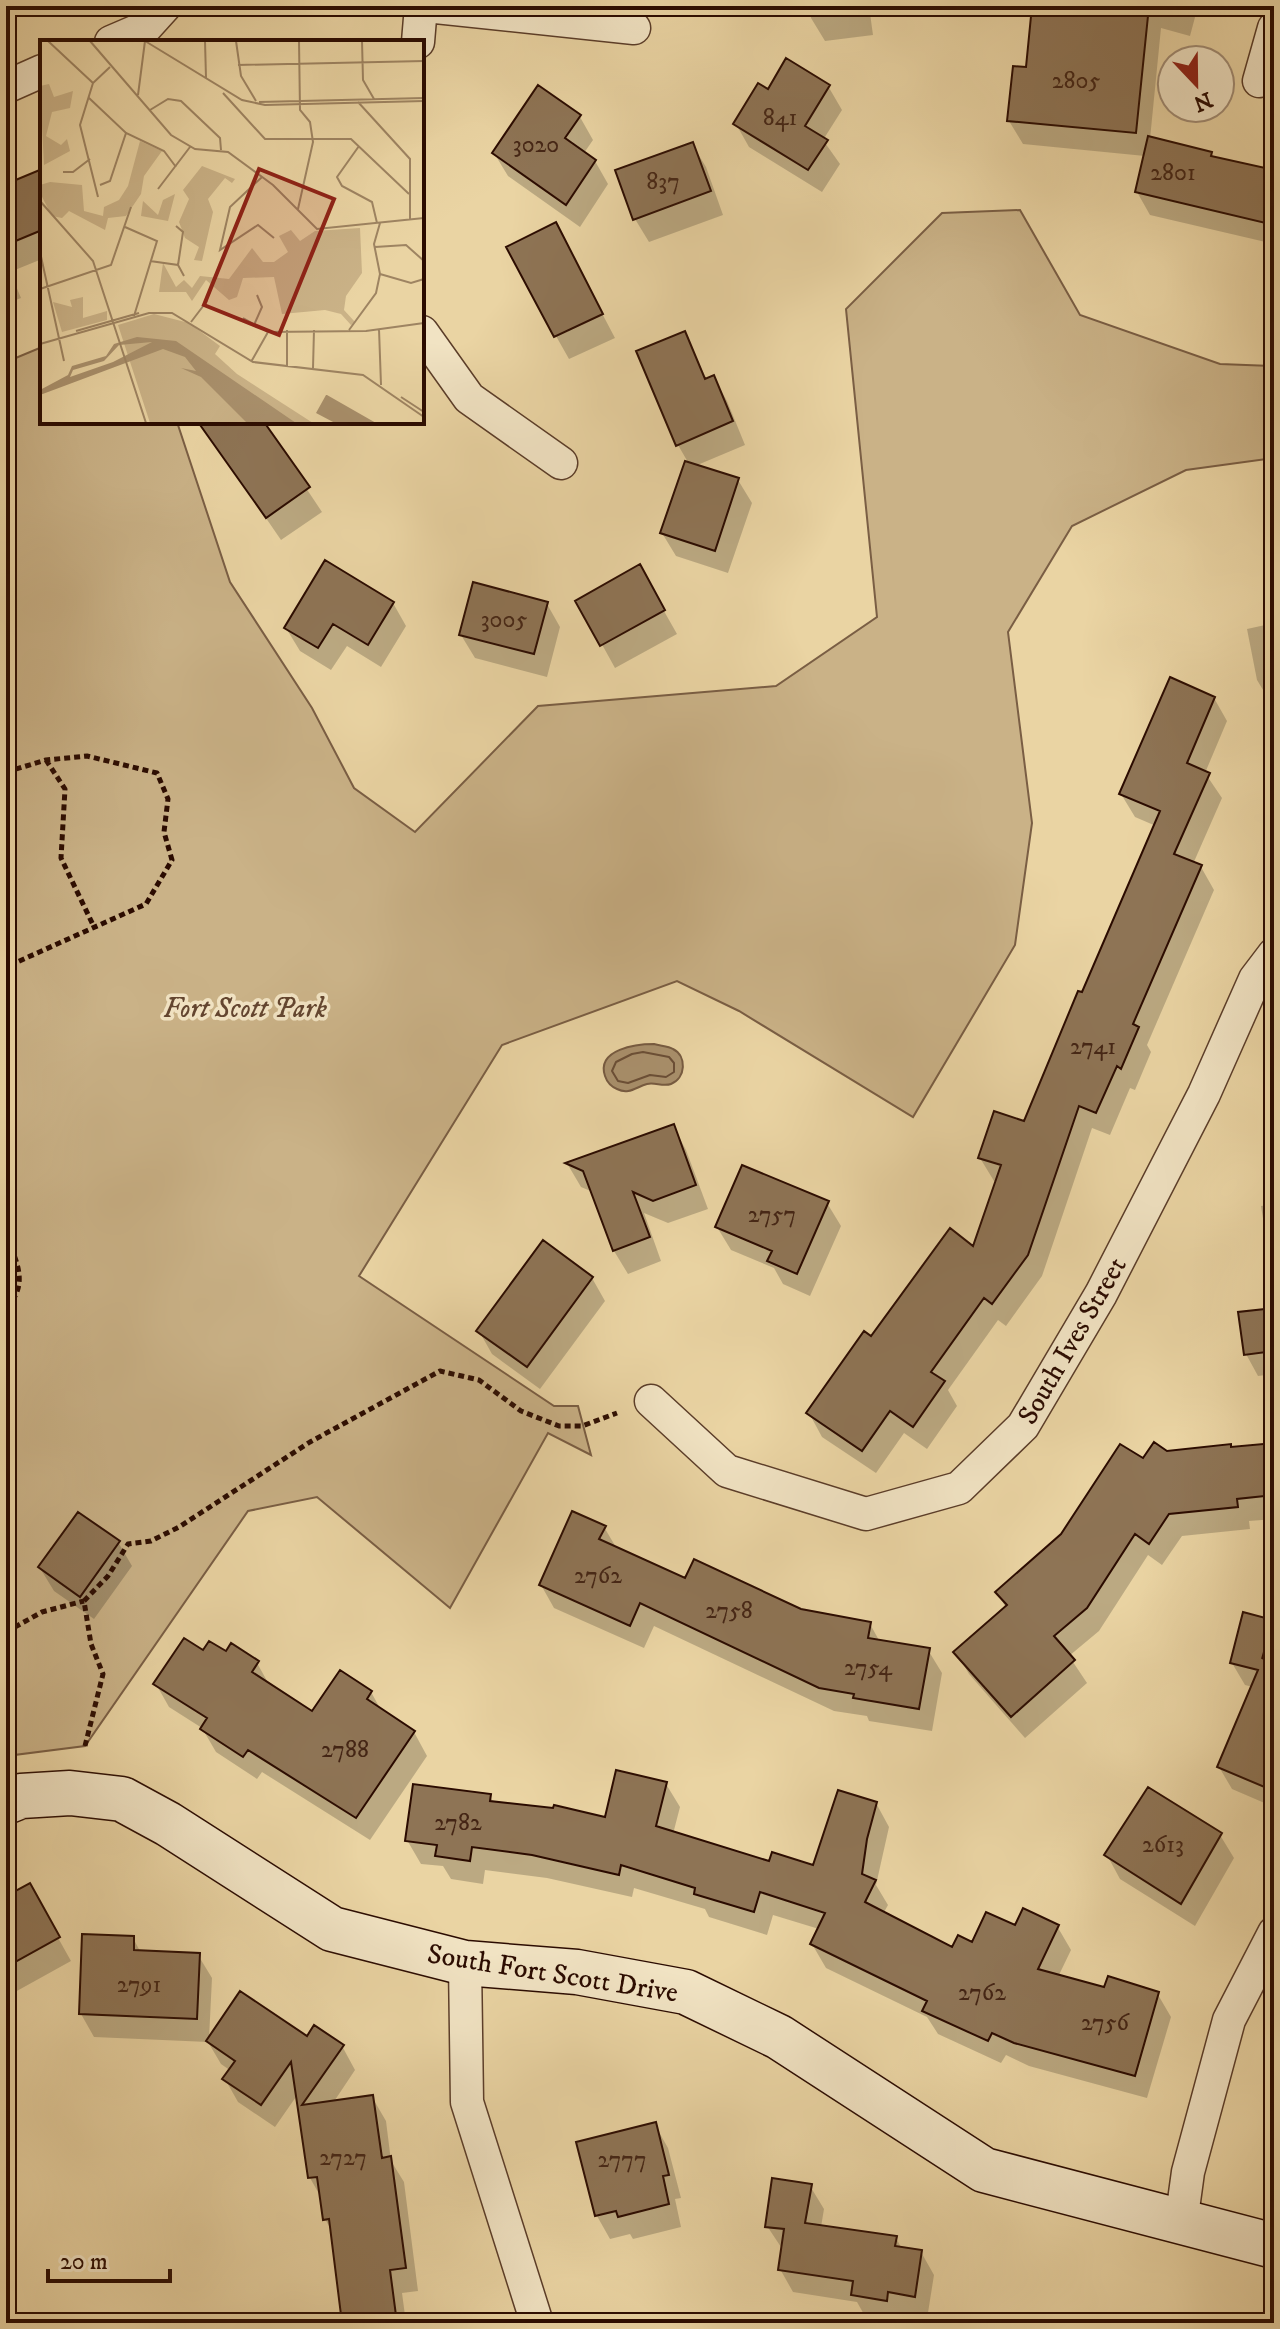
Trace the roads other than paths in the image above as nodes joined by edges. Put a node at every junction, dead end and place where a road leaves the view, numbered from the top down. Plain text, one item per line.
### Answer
1 (165, 6) edge
2 (424, 6) edge
3 (634, 28) dead end
4 (1274, 28) edge
5 (116, 40) edge
6 (418, 40) edge
7 (40, 72) edge
8 (1259, 81) dead end
9 (6, 87) edge
10 (424, 335) edge
11 (561, 463) dead end
12 (1274, 954) edge
13 (651, 1401) road end
14 (6, 1802) edge
15 (1274, 1933) edge
16 (465, 1963) junction
17 (1181, 2223) junction
18 (1274, 2246) edge
19 (537, 2323) edge

1 - 5 street
2 - 3 street
2 - 6 street
4 - 8 street
7 - 9 street
10 - 11 street
12 - 13 street, South Ives Street
14 - 16 street, South Fort Scott Drive
15 - 17 street
16 - 17 street, South Fort Scott Drive
16 - 19 street
17 - 18 street, South Fort Scott Drive

